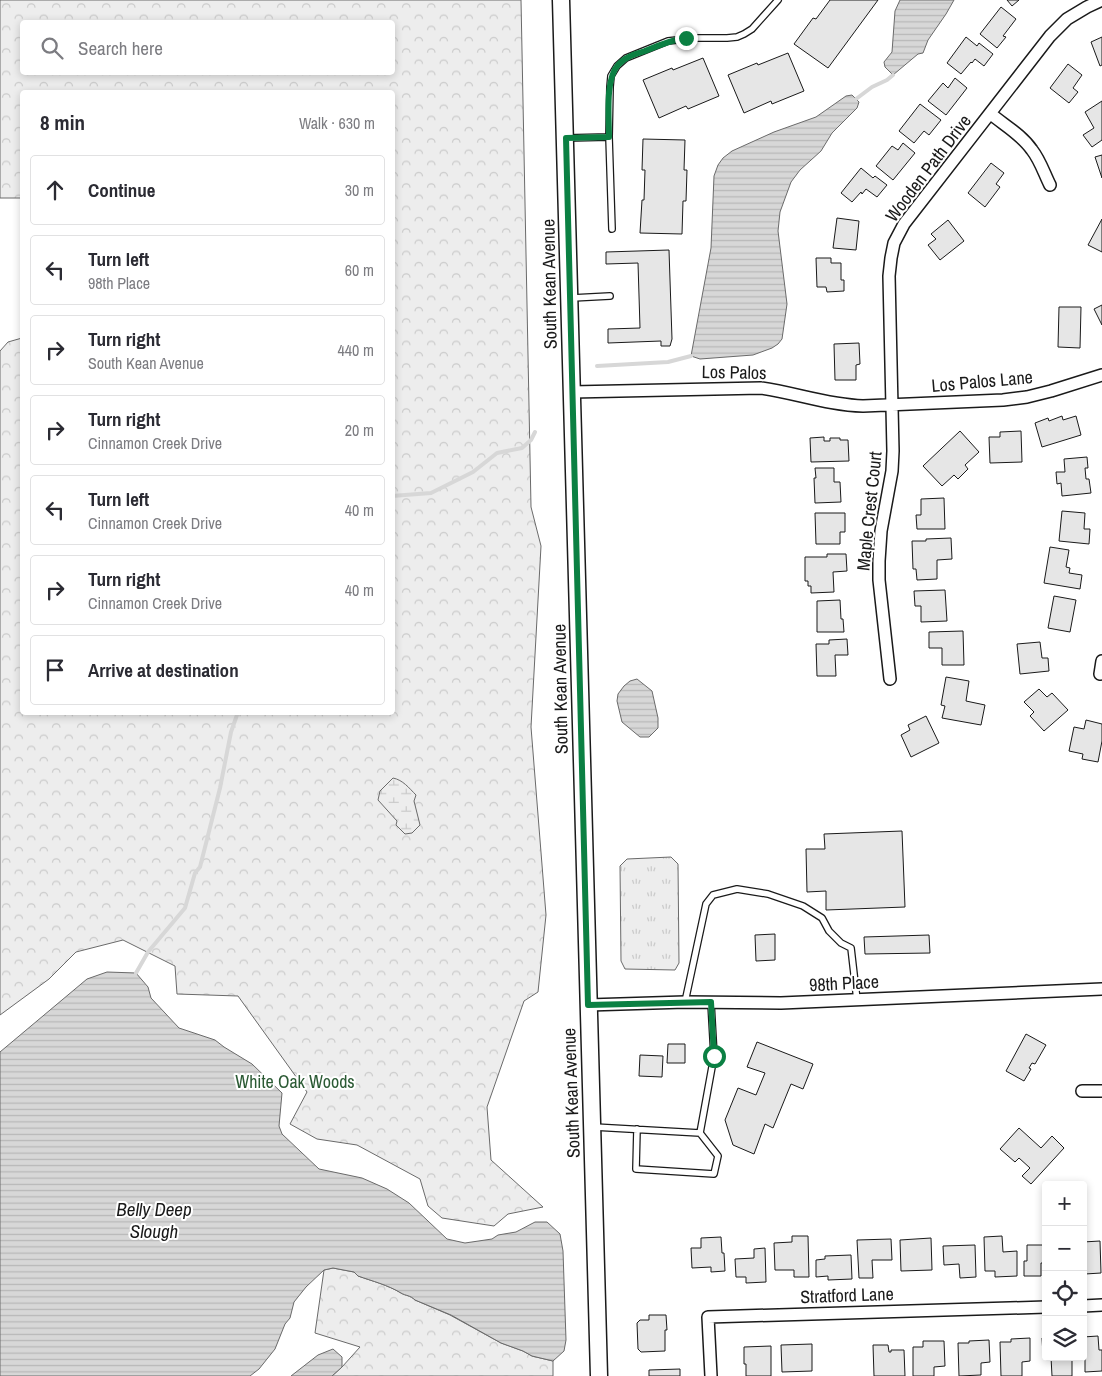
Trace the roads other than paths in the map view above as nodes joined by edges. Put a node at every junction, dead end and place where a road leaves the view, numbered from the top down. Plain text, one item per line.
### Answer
1 (562, 0) edge
2 (778, 0) edge
3 (1102, 0) edge
4 (990, 114) junction
5 (609, 137) junction
6 (566, 138) junction
7 (1050, 185) dead end
8 (612, 229) dead end
9 (610, 296) dead end
10 (569, 298) junction
11 (1101, 378) edge
12 (572, 392) junction
13 (893, 404) junction
14 (1102, 661) edge
15 (1100, 674) dead end
16 (890, 680) dead end
17 (1102, 989) edge
18 (858, 1000) junction
19 (685, 1002) junction
20 (711, 1002) junction
21 (588, 1005) junction
22 (1102, 1091) edge
23 (1082, 1092) dead end
24 (592, 1127) junction
25 (636, 1129) junction
26 (700, 1133) junction
27 (1102, 1305) edge
28 (1087, 1306) edge
29 (1042, 1307) edge
30 (599, 1376) edge
31 (711, 1376) edge

1 - 6 street, South Kean Avenue
2 - 5 lane
3 - 4 street, Wooden Path Drive
4 - 7 street
4 - 13 street, Wooden Path Drive
5 - 6 lane
5 - 8 lane
6 - 10 street, South Kean Avenue
9 - 10 lane
10 - 12 street, South Kean Avenue
11 - 13 street, Los Palos Lane
12 - 13 street, Los Palos
12 - 21 street, South Kean Avenue
13 - 16 street, Maple Crest Court
14 - 15 street
17 - 18 street, 98th Place
18 - 19 lane
18 - 20 street, 98th Place
19 - 20 street, 98th Place
19 - 21 street, 98th Place
20 - 26 lane
21 - 24 street, South Kean Avenue
22 - 23 street
24 - 25 lane
24 - 30 street, South Kean Avenue
25 - 26 lane
25 - 26 lane
27 - 28 street
29 - 31 street, Stratford Lane

